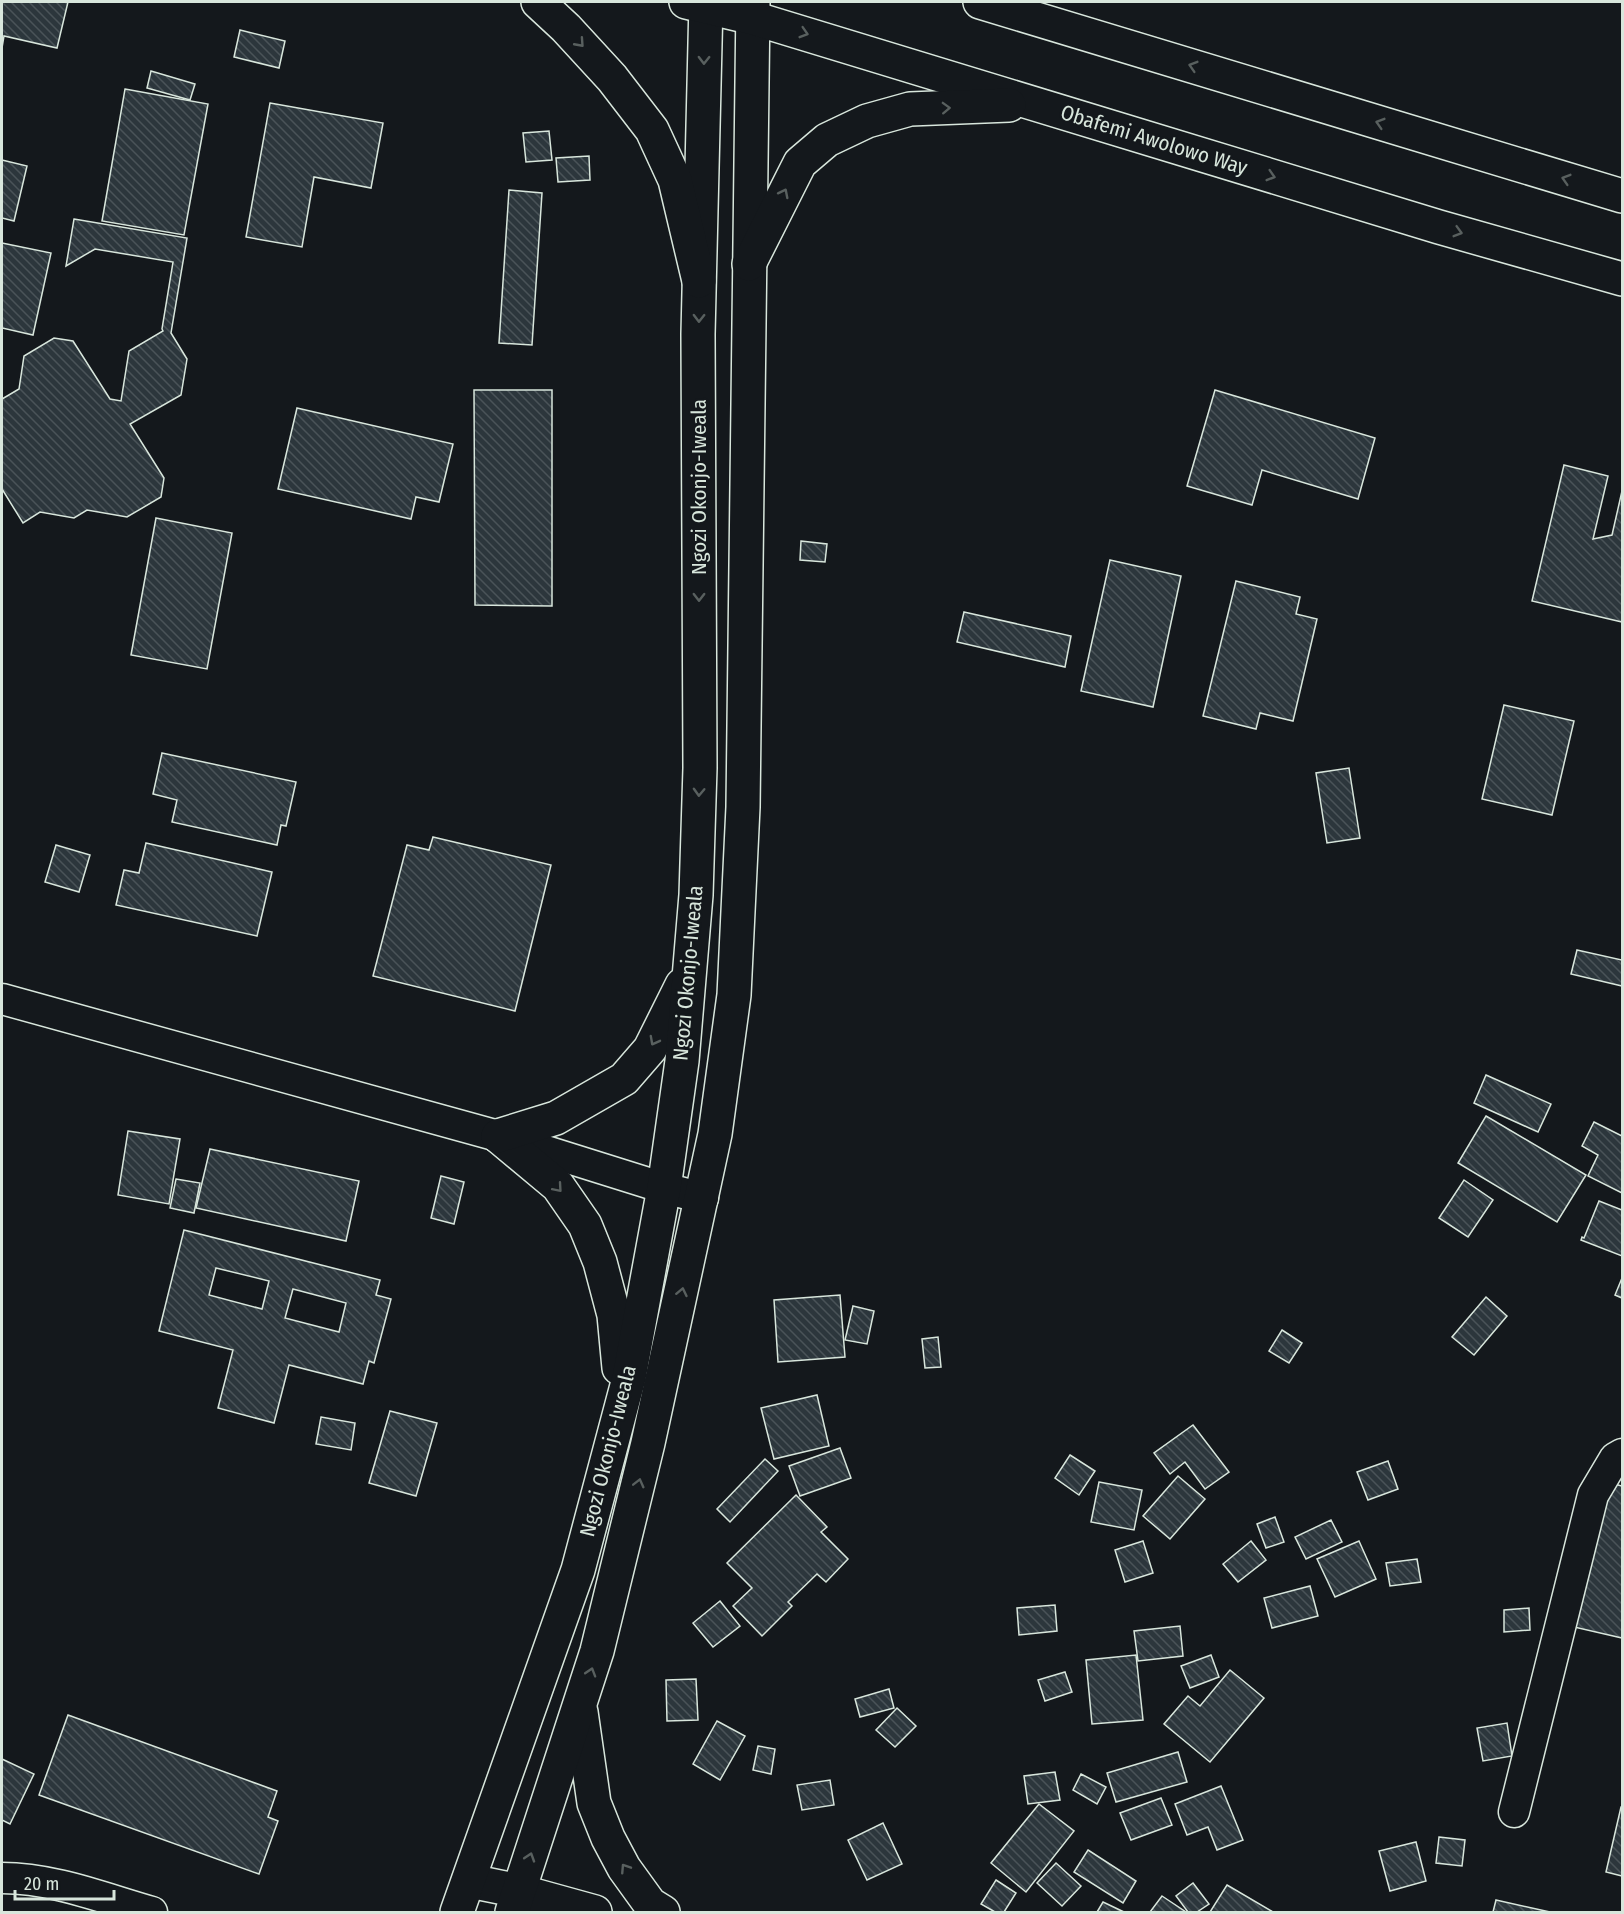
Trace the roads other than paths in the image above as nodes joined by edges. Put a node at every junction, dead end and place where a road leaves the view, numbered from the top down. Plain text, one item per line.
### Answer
1 (538, 2) edge
2 (984, 2) edge
3 (699, 4) edge
4 (753, 10) edge
5 (1036, 104) junction
6 (1623, 196) edge
7 (749, 264) junction
8 (1623, 279) edge
9 (699, 280) junction
10 (689, 970) junction
11 (2, 999) edge
12 (498, 1136) junction
13 (664, 1188) junction
14 (703, 1198) junction
15 (622, 1402) junction
16 (1623, 1454) edge
17 (580, 1705) junction
18 (1514, 1812) dead end
19 (2, 1878) edge
20 (470, 1881) junction
21 (515, 1902) edge
22 (152, 1912) edge
23 (458, 1912) edge
24 (596, 1912) edge
25 (663, 1912) edge

1 -> 9 street
6 -> 2 street
3 - 4 street, Obafemi Awolowo Way
3 -> 9 street, Ngozi Okonjo-Iweala
4 -> 5 street, Obafemi Awolowo Way
4 - 7 street, Ngozi Okonjo-Iweala
7 -> 5 street
5 -> 8 street, Obafemi Awolowo Way
7 - 14 street, Ngozi Okonjo-Iweala
9 -> 10 street, Ngozi Okonjo-Iweala
10 -> 12 street
10 - 13 street, Ngozi Okonjo-Iweala
11 - 12 street
12 - 13 street
12 -> 15 street
13 - 14 street
13 - 15 street, Ngozi Okonjo-Iweala
17 -> 14 street, Ngozi Okonjo-Iweala
15 - 20 street, Ngozi Okonjo-Iweala
16 - 18 street
21 -> 17 street, Ngozi Okonjo-Iweala
25 -> 17 street
19 - 22 street
20 - 21 street
20 - 23 street, Ngozi Okonjo-Iweala
21 - 24 street

